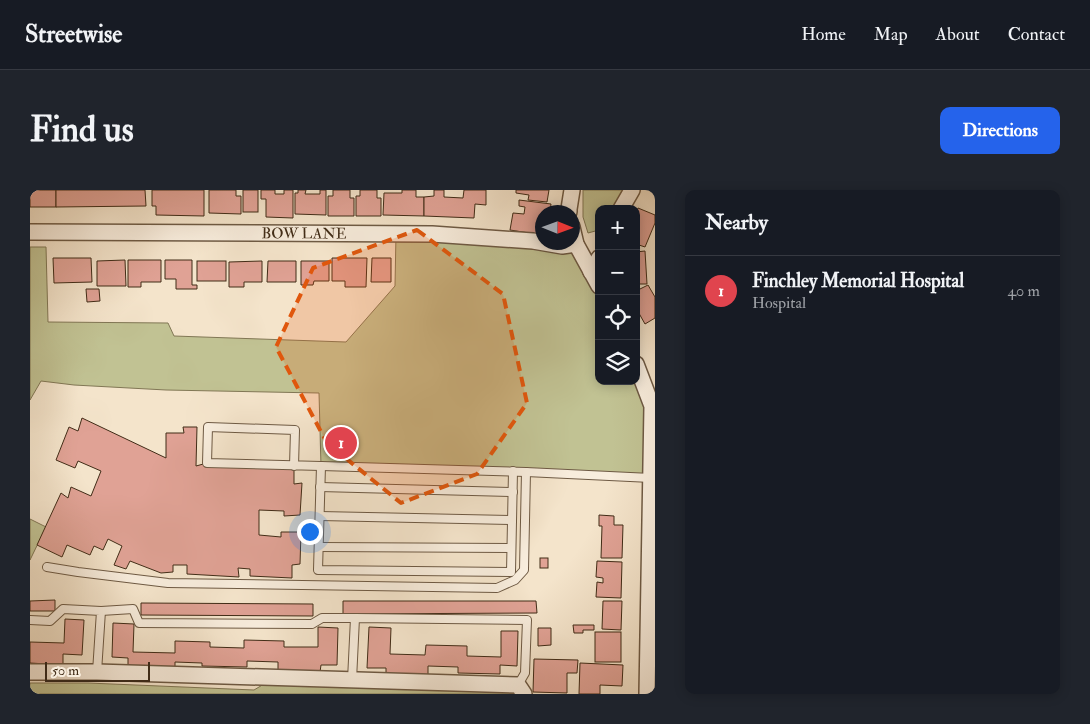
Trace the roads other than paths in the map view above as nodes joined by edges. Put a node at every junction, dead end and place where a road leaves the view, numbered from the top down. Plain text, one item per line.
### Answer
1 (572, 190) edge
2 (632, 190) edge
3 (570, 205) edge
4 (623, 205) edge
5 (30, 232) edge
6 (535, 242) edge
7 (580, 248) edge
8 (595, 265) edge
9 (640, 374) edge
10 (294, 466) junction
11 (321, 466) junction
12 (513, 471) junction
13 (526, 472) junction
14 (651, 478) junction
15 (320, 486) junction
16 (512, 492) junction
17 (320, 516) junction
18 (512, 520) junction
19 (319, 547) junction
20 (511, 548) junction
21 (46, 567) dead end
22 (101, 611) junction
23 (355, 618) junction
24 (30, 620) edge
25 (30, 672) edge
26 (98, 672) junction
27 (352, 680) junction
28 (521, 689) edge
29 (646, 694) edge

1 - 3 street
2 - 4 street
5 - 6 street, BOW LANE
7 - 8 street
9 - 14 street
10 - 10 lane
10 - 11 lane
11 - 12 lane
11 - 15 lane
12 - 13 lane
12 - 16 lane
13 - 14 lane
13 - 21 lane
14 - 29 street
15 - 16 lane
15 - 17 lane
16 - 18 lane
17 - 18 lane
17 - 19 lane
18 - 20 lane
19 - 20 lane
19 - 20 lane
22 - 23 lane
22 - 24 lane
22 - 26 lane
23 - 27 lane
23 - 28 lane
25 - 26 street
26 - 27 street
27 - 28 street

